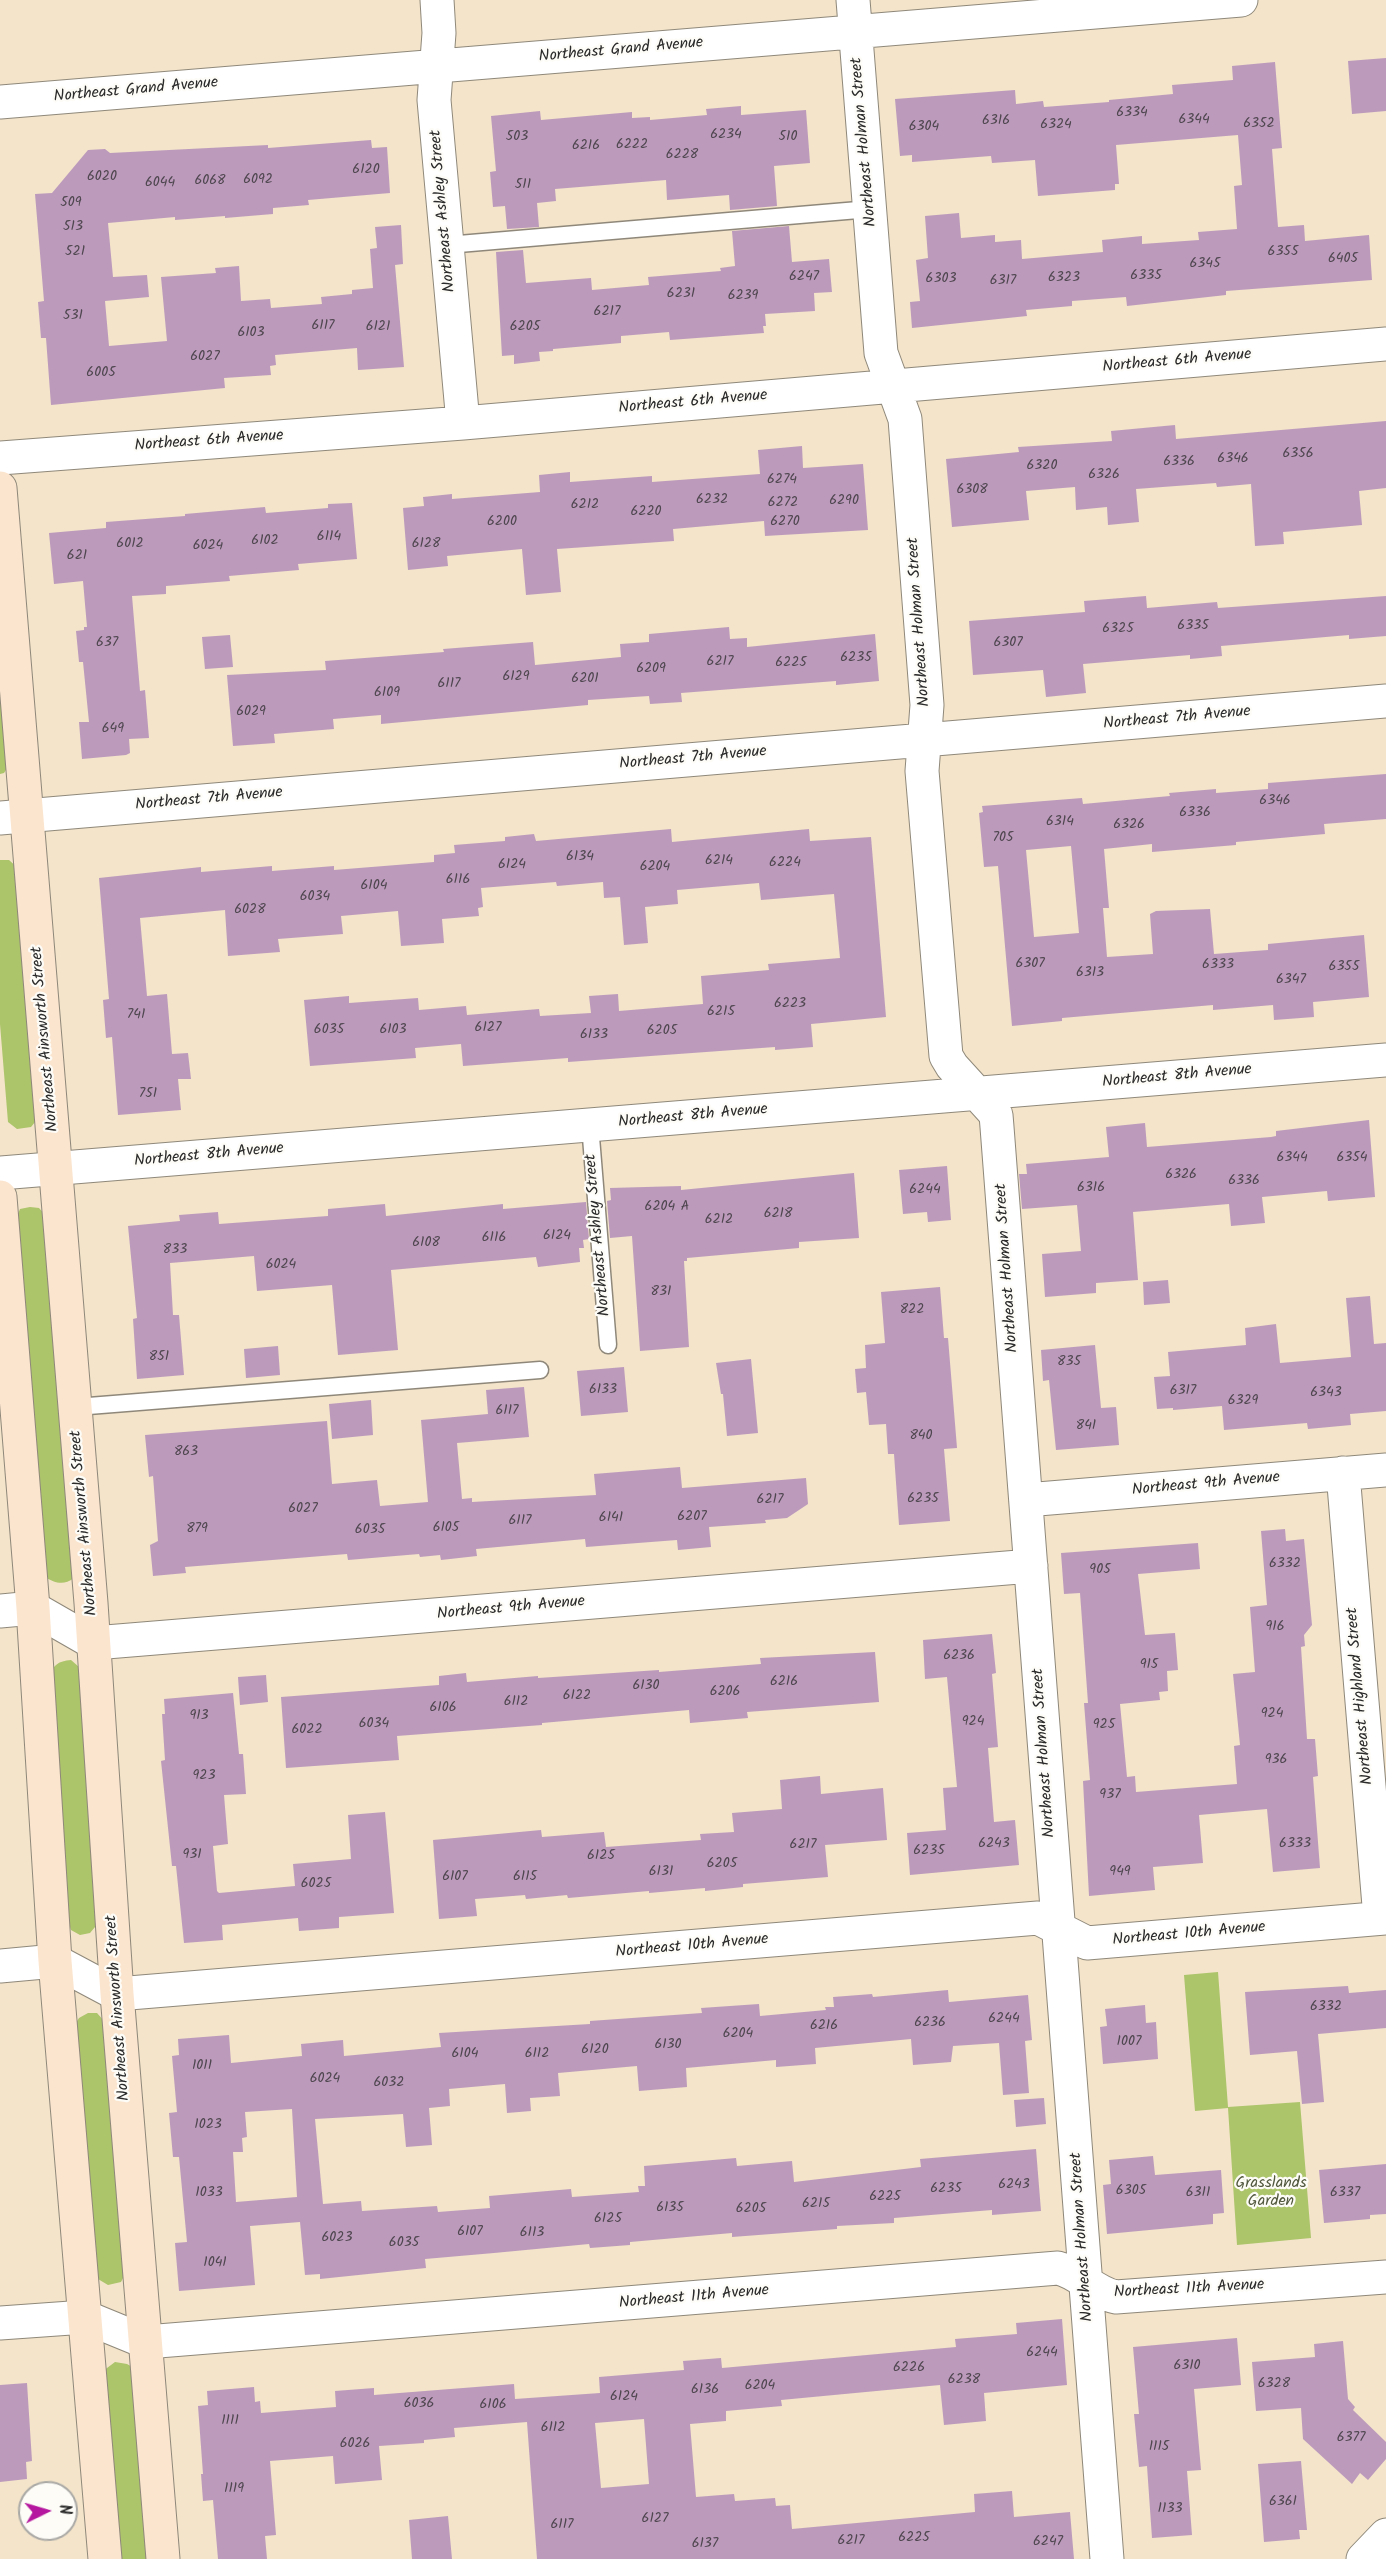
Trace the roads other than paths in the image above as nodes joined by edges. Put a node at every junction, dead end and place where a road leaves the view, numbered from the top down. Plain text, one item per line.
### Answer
1 (437, 0) edge
2 (1241, 0) edge
3 (855, 16) edge
4 (437, 66) junction
5 (0, 102) edge
6 (870, 209) junction
7 (447, 245) junction
8 (1386, 344) edge
9 (893, 386) junction
10 (463, 423) junction
11 (0, 458) edge
12 (0, 488) edge
13 (1386, 701) edge
14 (924, 740) junction
15 (14, 816) edge
16 (1386, 1060) edge
17 (976, 1093) junction
18 (590, 1125) junction
19 (57, 1169) junction
20 (0, 1173) edge
21 (0, 1197) edge
22 (608, 1345) dead end
23 (540, 1370) dead end
24 (76, 1407) junction
25 (1386, 1470) edge
26 (1342, 1473) junction
27 (1026, 1500) junction
28 (1031, 1566) junction
29 (33, 1608) junction
30 (0, 1611) edge
31 (94, 1643) junction
32 (1383, 1918) edge
33 (1058, 1929) junction
34 (55, 1961) junction
35 (0, 1966) edge
36 (117, 1994) junction
37 (1386, 2277) edge
38 (1087, 2282) junction
39 (85, 2317) junction
40 (0, 2323) edge
41 (146, 2342) junction
42 (1386, 2535) edge
43 (105, 2559) edge
44 (163, 2559) edge
45 (1107, 2559) edge
46 (1363, 2559) edge

1 - 4 street, Northeast Ashley Street
2 - 3 street, Northeast Grand Avenue
3 - 4 street, Northeast Grand Avenue
3 - 6 street, Northeast Holman Street
4 - 5 street, Northeast Grand Avenue
4 - 7 street, Northeast Ashley Street
6 - 7 lane
6 - 9 street, Northeast Holman Street
7 - 10 street, Northeast Ashley Street
8 - 9 street, Northeast 6th Avenue
9 - 10 street, Northeast 6th Avenue
9 - 14 street, Northeast Holman Street
10 - 11 street, Northeast 6th Avenue
12 - 15 street, Northeast Ainsworth Street
13 - 14 street, Northeast 7th Avenue
14 - 15 street, Northeast 7th Avenue
14 - 17 street, Northeast Holman Street
15 - 19 street, Northeast Ainsworth Street
16 - 17 street, Northeast 8th Avenue
17 - 18 street, Northeast 8th Avenue
17 - 27 street, Northeast Holman Street
18 - 19 street, Northeast 8th Avenue
18 - 22 lane, Northeast Ashley Street
19 - 20 street, Northeast 8th Avenue
19 - 24 street, Northeast Ainsworth Street
21 - 29 street
23 - 24 lane
24 - 31 street, Northeast Ainsworth Street
25 - 26 street, Northeast 9th Avenue
26 - 27 street, Northeast 9th Avenue
26 - 32 street, Northeast Highland Street
27 - 28 street, Northeast Holman Street
28 - 31 street, Northeast 9th Avenue
28 - 33 street, Northeast Holman Street
29 - 30 street
29 - 31 street
29 - 34 street
31 - 36 street, Northeast Ainsworth Street
32 - 33 street, Northeast 10th Avenue
33 - 36 street, Northeast 10th Avenue
33 - 38 street, Northeast Holman Street
34 - 35 street
34 - 36 street
34 - 39 street
36 - 41 street, Northeast Ainsworth Street
37 - 38 street, Northeast 11th Avenue
38 - 41 street, Northeast 11th Avenue
38 - 45 street, Northeast Holman Street
39 - 40 street, Northeast 11th Avenue
39 - 41 street, Northeast 11th Avenue
39 - 43 street
41 - 44 street, Northeast Ainsworth Street
42 - 46 street

